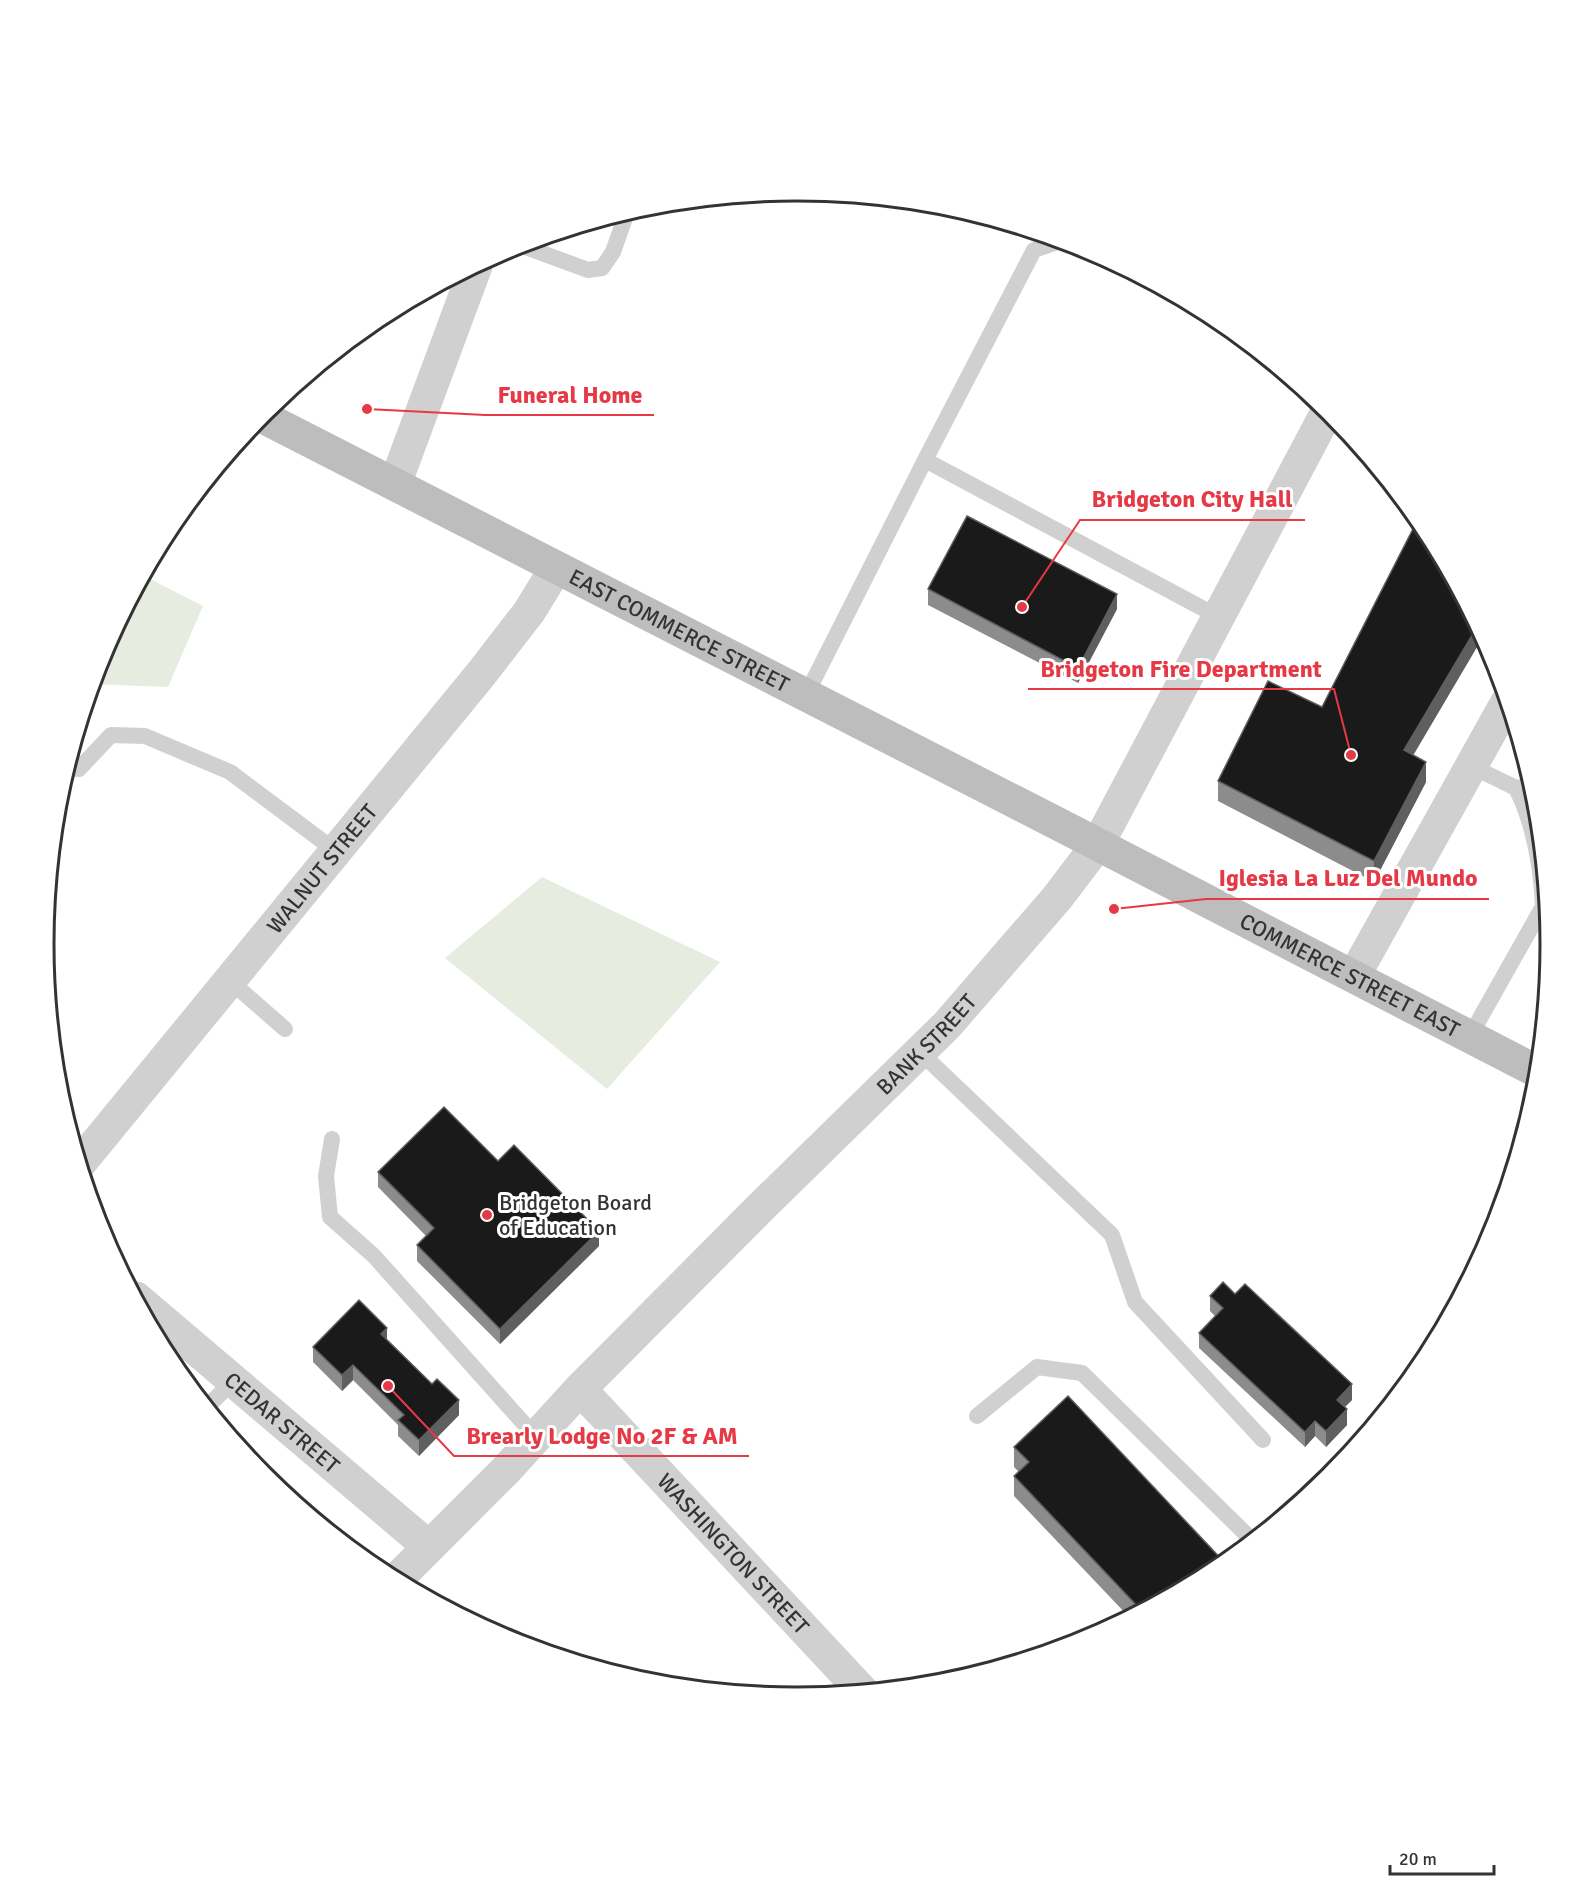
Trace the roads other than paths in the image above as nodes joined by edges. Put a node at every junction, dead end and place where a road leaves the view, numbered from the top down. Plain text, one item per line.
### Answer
1 (623, 223) edge
2 (1047, 245) edge
3 (534, 250) edge
4 (472, 276) edge
5 (1323, 420) edge
6 (270, 421) edge
7 (925, 460) junction
8 (395, 484) junction
9 (556, 568) junction
10 (1217, 616) junction
11 (806, 695) junction
12 (1502, 710) edge
13 (1471, 766) junction
14 (75, 769) edge
15 (1523, 786) edge
16 (1525, 795) edge
17 (1530, 826) edge
18 (1098, 844) junction
19 (337, 852) junction
20 (1539, 914) edge
21 (1354, 975) junction
22 (230, 981) junction
23 (285, 1029) dead end
24 (1470, 1036) junction
25 (920, 1052) junction
26 (1530, 1068) edge
27 (332, 1139) dead end
28 (85, 1157) edge
29 (151, 1311) edge
30 (233, 1381) junction
31 (580, 1389) junction
32 (212, 1402) edge
33 (977, 1416) dead end
34 (536, 1437) junction
35 (1263, 1440) dead end
36 (1247, 1535) edge
37 (429, 1547) junction
38 (402, 1574) edge
39 (856, 1685) edge

1 - 3 lane
2 - 7 lane
4 - 8 street
5 - 10 street, BANK STREET
6 - 8 street, EAST COMMERCE STREET
7 - 10 lane
7 - 11 lane
8 - 9 street, EAST COMMERCE STREET
9 - 11 street, EAST COMMERCE STREET
9 - 19 street, WALNUT STREET
10 - 18 street, BANK STREET
11 - 18 street, EAST COMMERCE STREET
12 - 13 street
13 - 15 lane
13 - 21 street
14 - 19 lane
16 - 17 lane
18 - 21 street, COMMERCE STREET EAST
18 - 25 street, BANK STREET
19 - 22 street, WALNUT STREET
20 - 24 lane
21 - 24 street, COMMERCE STREET EAST
22 - 23 lane
22 - 28 street, WALNUT STREET
24 - 26 street, COMMERCE STREET EAST
25 - 31 street, BANK STREET
25 - 35 lane
27 - 34 lane
29 - 30 street, CEDAR STREET
30 - 32 lane
30 - 37 street, CEDAR STREET
31 - 34 street, BANK STREET
31 - 39 street, WASHINGTON STREET
33 - 36 lane
34 - 37 street, BANK STREET
37 - 38 street, BANK STREET

